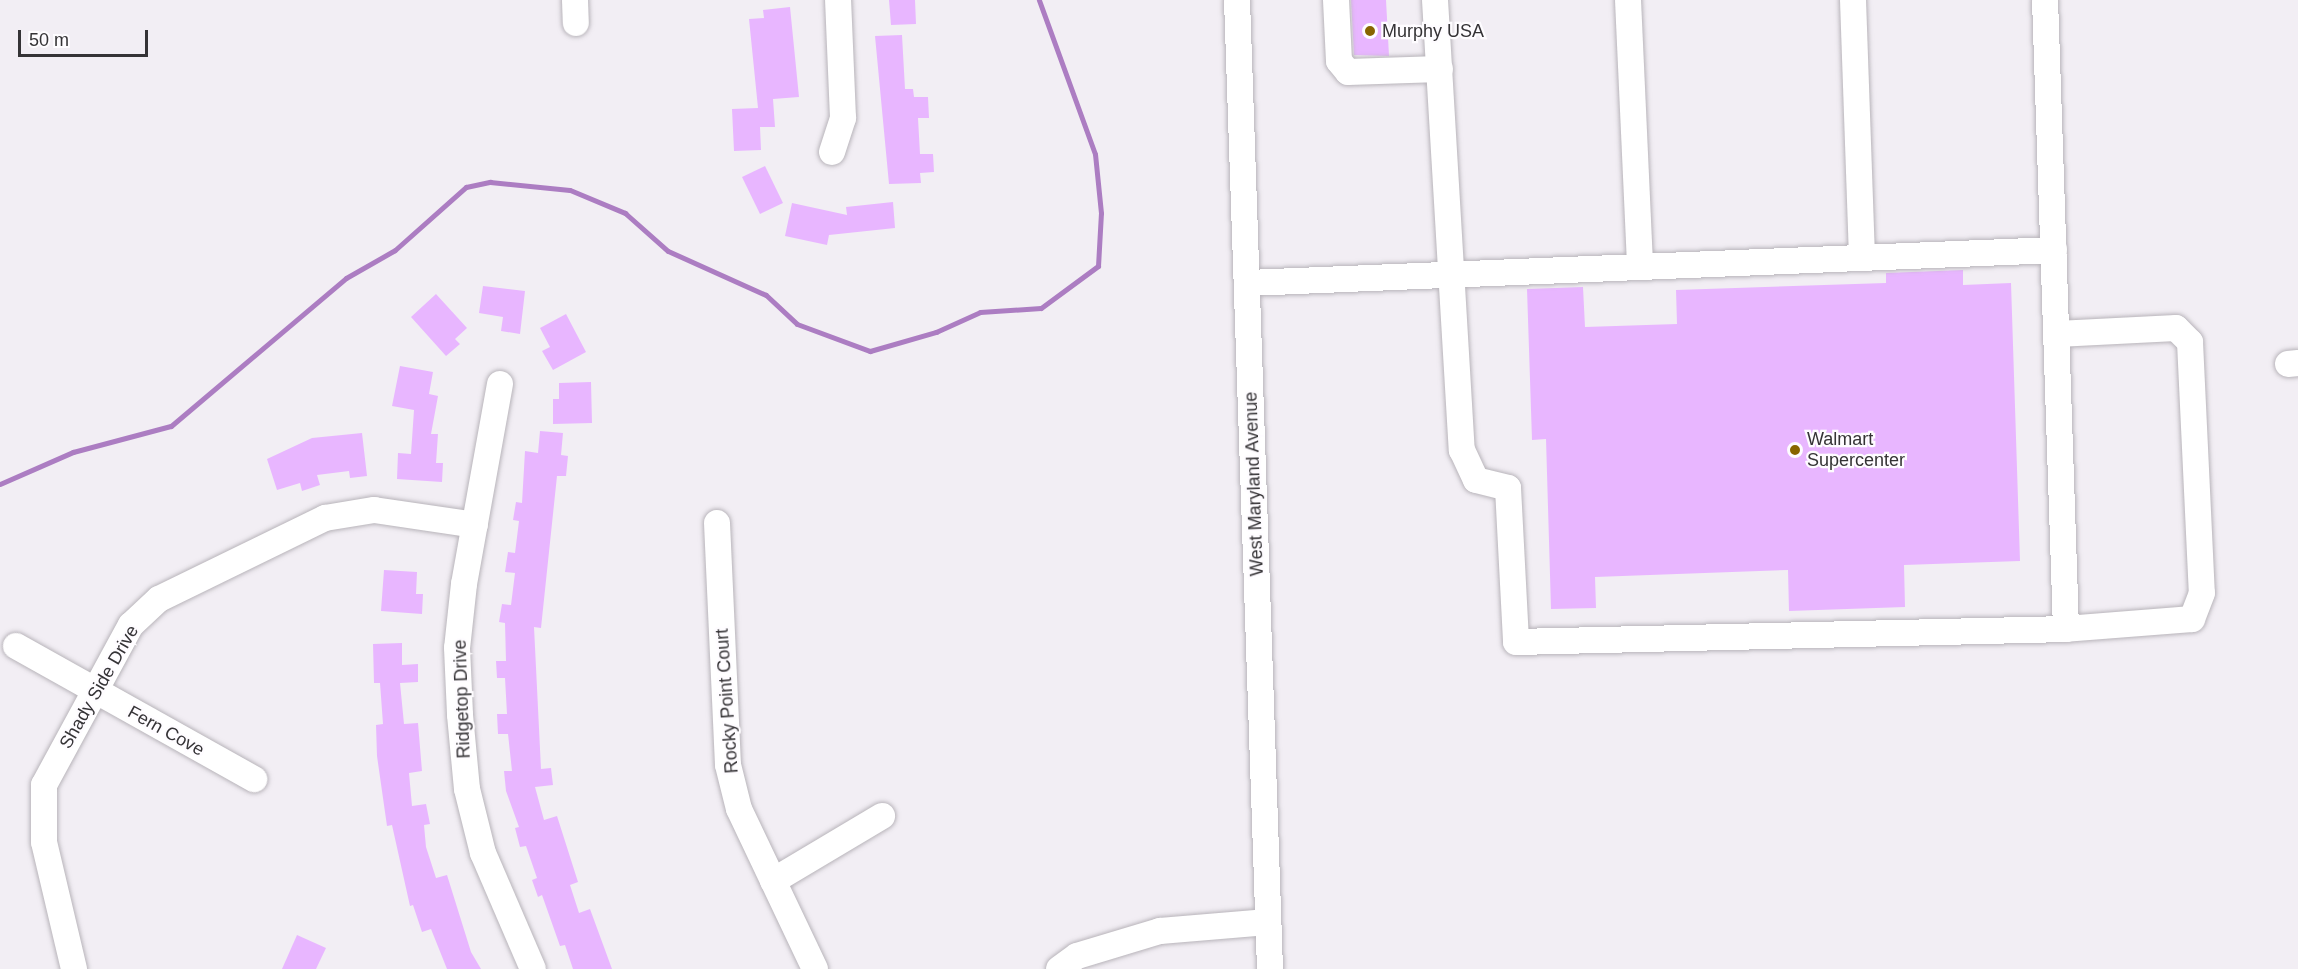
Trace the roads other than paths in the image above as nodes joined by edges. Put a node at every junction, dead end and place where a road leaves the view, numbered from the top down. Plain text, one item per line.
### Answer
1 (838, 0) edge
2 (1238, 0) edge
3 (1336, 0) edge
4 (1435, 0) edge
5 (1628, 0) edge
6 (1853, 0) edge
7 (2045, 0) edge
8 (1440, 69) junction
9 (832, 152) dead end
10 (2054, 250) junction
11 (1862, 258) junction
12 (1640, 267) junction
13 (1452, 274) junction
14 (1248, 283) junction
15 (2057, 334) junction
16 (500, 384) dead end
17 (717, 523) dead end
18 (475, 525) junction
19 (2066, 629) junction
20 (16, 646) dead end
21 (94, 692) junction
22 (254, 779) dead end
23 (882, 816) dead end
24 (773, 881) junction
25 (1268, 922) junction
26 (1073, 965) edge
27 (74, 969) edge
28 (533, 969) edge
29 (815, 969) edge
30 (1270, 969) edge

1 - 9 street
2 - 14 street, West Maryland Avenue
3 - 8 street
4 - 8 street
5 - 12 street
6 - 11 street
7 - 10 street
8 - 13 street
10 - 11 street
10 - 15 street
11 - 12 street
12 - 13 street
13 - 14 street
13 - 19 street
14 - 25 street, West Maryland Avenue
15 - 19 street
15 - 19 street
16 - 18 street, Ridgetop Drive
17 - 24 street, Rocky Point Court
18 - 21 street, Shady Side Drive
18 - 28 street, Ridgetop Drive
20 - 21 street, Fern Cove
21 - 22 street, Fern Cove
21 - 27 street, Shady Side Drive
23 - 24 street
24 - 29 street, Rocky Point Court
25 - 26 street
25 - 30 street, West Maryland Avenue

